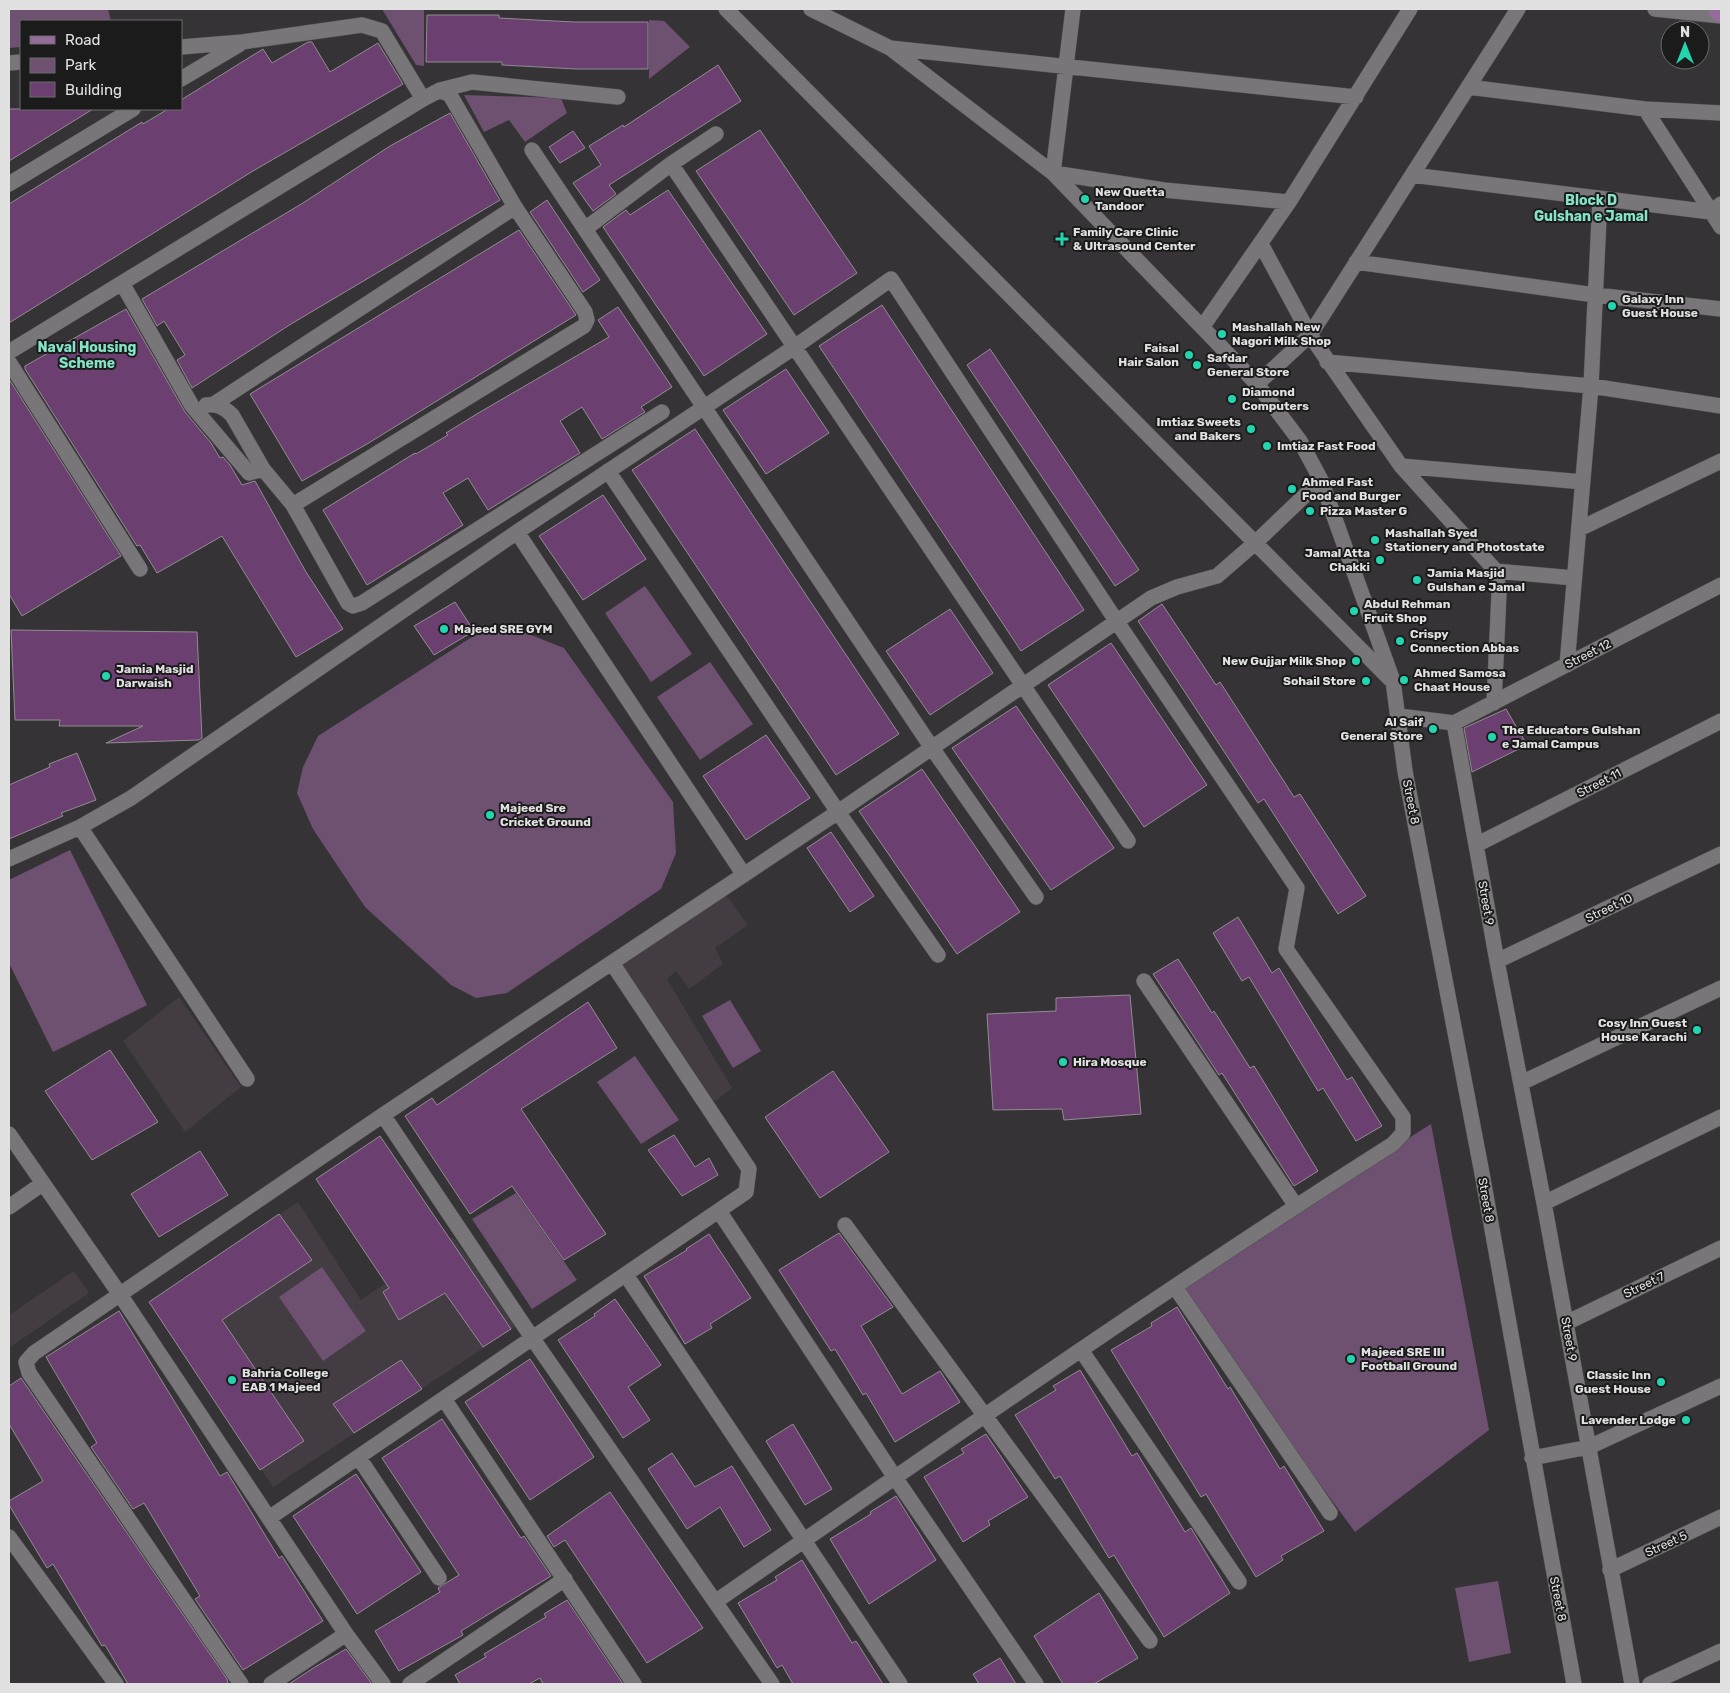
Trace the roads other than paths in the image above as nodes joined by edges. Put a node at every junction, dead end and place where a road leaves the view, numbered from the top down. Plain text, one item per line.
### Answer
1 (726, 9) edge
2 (810, 9) edge
3 (1073, 9) edge
4 (1410, 9) edge
5 (1518, 9) edge
6 (1655, 9) edge
7 (1721, 16) edge
8 (242, 42) junction
9 (182, 48) edge
10 (890, 48) junction
11 (1066, 67) junction
12 (182, 78) edge
13 (1468, 87) junction
14 (440, 90) junction
15 (618, 97) dead end
16 (1356, 97) junction
17 (423, 99) junction
18 (1646, 109) junction
19 (131, 110) edge
20 (1721, 113) edge
21 (716, 134) dead end
22 (532, 150) dead end
23 (671, 164) junction
24 (1053, 173) junction
25 (1412, 175) junction
26 (9, 184) edge
27 (1600, 198) junction
28 (1289, 202) junction
29 (515, 207) junction
30 (1716, 208) edge
31 (1721, 227) edge
32 (585, 229) junction
33 (1261, 244) junction
34 (1356, 262) junction
35 (122, 282) junction
36 (1595, 295) junction
37 (1721, 309) edge
38 (1203, 326) junction
39 (1310, 335) junction
40 (796, 346) junction
41 (9, 352) edge
42 (9, 362) edge
43 (1328, 362) junction
44 (1257, 384) junction
45 (1591, 386) junction
46 (214, 404) junction
47 (192, 406) junction
48 (1721, 406) edge
49 (704, 408) junction
50 (662, 412) dead end
51 (1721, 461) edge
52 (1401, 466) junction
53 (263, 469) junction
54 (608, 471) junction
55 (1322, 480) junction
56 (1583, 482) junction
57 (293, 506) junction
58 (1579, 529) junction
59 (517, 532) junction
60 (1255, 543) junction
61 (140, 569) dead end
62 (1496, 571) junction
63 (1574, 578) junction
64 (1721, 585) edge
65 (1117, 622) junction
66 (1567, 665) junction
67 (1393, 681) junction
68 (1025, 684) junction
69 (1494, 703) junction
70 (1399, 716) junction
71 (1721, 721) edge
72 (1454, 723) junction
73 (932, 748) junction
74 (838, 812) junction
75 (80, 826) junction
76 (1128, 841) dead end
77 (1476, 845) junction
78 (1721, 854) edge
79 (9, 859) edge
80 (744, 875) junction
81 (1036, 896) dead end
82 (938, 954) dead end
83 (1497, 961) junction
84 (612, 962) junction
85 (1144, 981) dead end
86 (1721, 988) edge
87 (247, 1079) dead end
88 (1521, 1083) junction
89 (383, 1116) junction
90 (1721, 1117) edge
91 (9, 1134) edge
92 (42, 1184) junction
93 (1544, 1203) junction
94 (1296, 1206) junction
95 (9, 1207) edge
96 (719, 1211) junction
97 (845, 1225) dead end
98 (1721, 1248) edge
99 (626, 1275) junction
100 (1175, 1287) junction
101 (121, 1296) junction
102 (1566, 1323) junction
103 (533, 1339) junction
104 (1081, 1350) junction
105 (1721, 1386) edge
106 (444, 1399) junction
107 (985, 1415) junction
108 (1589, 1448) junction
109 (359, 1458) junction
110 (1532, 1458) junction
111 (894, 1476) junction
112 (1330, 1513) dead end
113 (269, 1518) junction
114 (1721, 1518) edge
115 (9, 1537) edge
116 (803, 1541) junction
117 (1610, 1570) junction
118 (440, 1578) dead end
119 (565, 1580) junction
120 (1239, 1582) dead end
121 (715, 1602) junction
122 (346, 1634) junction
123 (1150, 1641) dead end
124 (1721, 1651) edge
125 (116, 1684) edge
126 (241, 1684) edge
127 (271, 1684) edge
128 (383, 1684) edge
129 (410, 1684) edge
130 (634, 1684) edge
131 (772, 1684) edge
132 (900, 1684) edge
133 (1036, 1684) edge
134 (1574, 1684) edge
135 (1632, 1684) edge
136 (1650, 1684) edge

1 - 60 street
2 - 10 street
3 - 11 street
4 - 16 street
5 - 13 street
6 - 7 street
8 - 9 street
8 - 12 street
8 - 17 street
10 - 11 street
10 - 24 street, Street 8
11 - 16 street
11 - 24 street
13 - 18 street
13 - 25 street
14 - 15 street
14 - 17 street
14 - 29 street
16 - 28 street
17 - 35 street
18 - 20 street
18 - 30 street
19 - 26 street
21 - 23 street
22 - 32 street
23 - 32 street
23 - 40 street
24 - 28 street
24 - 38 street, Street 8
25 - 27 street
25 - 34 street
27 - 30 street
27 - 36 street
28 - 33 street
29 - 46 street
29 - 57 street
30 - 31 street
32 - 49 street
33 - 38 street
33 - 39 street
34 - 36 street
34 - 39 street
35 - 41 street
35 - 47 street
36 - 37 street
36 - 45 street
38 - 44 street, Street 8
39 - 43 street
39 - 44 street
40 - 49 street
40 - 65 street
40 - 68 street
42 - 61 street
43 - 45 street
43 - 52 street
44 - 55 street, Street 8
45 - 48 street
45 - 56 street
46 - 47 street
46 - 53 street
47 - 53 street
49 - 54 street
49 - 73 street
50 - 57 street
51 - 58 street
52 - 56 street
52 - 62 street
53 - 57 street
54 - 59 street
54 - 74 street
55 - 60 street
55 - 67 street, Street 8
56 - 58 street
58 - 63 street
59 - 75 street
59 - 80 street
60 - 65 street
60 - 67 street
62 - 63 street
62 - 69 street
63 - 66 street
64 - 66 street, Street 12
65 - 68 street
65 - 94 street
66 - 69 street, Street 12
67 - 70 street, Street 8
68 - 73 street
68 - 76 street
69 - 72 street, Street 12
70 - 72 street
70 - 110 street, Street 8
71 - 77 street, Street 11
72 - 77 street, Street 9
73 - 74 street
73 - 81 street
74 - 80 street
74 - 82 street
75 - 79 street
75 - 87 street
77 - 83 street, Street 9
78 - 83 street, Street 10
80 - 84 street
83 - 88 street, Street 9
84 - 89 street
84 - 96 street
85 - 94 street
86 - 88 street
88 - 93 street, Street 9
89 - 101 street
89 - 103 street
90 - 93 street
91 - 92 street
92 - 95 street
92 - 101 street
93 - 102 street, Street 9
94 - 100 street
96 - 99 street
96 - 111 street
97 - 107 street
98 - 102 street, Street 7
99 - 103 street
99 - 116 street
100 - 104 street
100 - 112 street
101 - 113 street
101 - 126 street
102 - 108 street, Street 9
103 - 106 street
103 - 121 street
104 - 107 street
104 - 120 street
105 - 108 street
106 - 109 street
106 - 119 street
107 - 111 street
107 - 123 street
108 - 110 street
108 - 117 street, Street 9
109 - 113 street
109 - 118 street
110 - 134 street, Street 8
111 - 116 street
111 - 133 street
113 - 122 street
114 - 117 street, Street 5
115 - 125 street
116 - 121 street
116 - 132 street
117 - 135 street, Street 9
119 - 129 street
119 - 130 street
121 - 131 street
122 - 127 street
122 - 128 street
124 - 136 street

